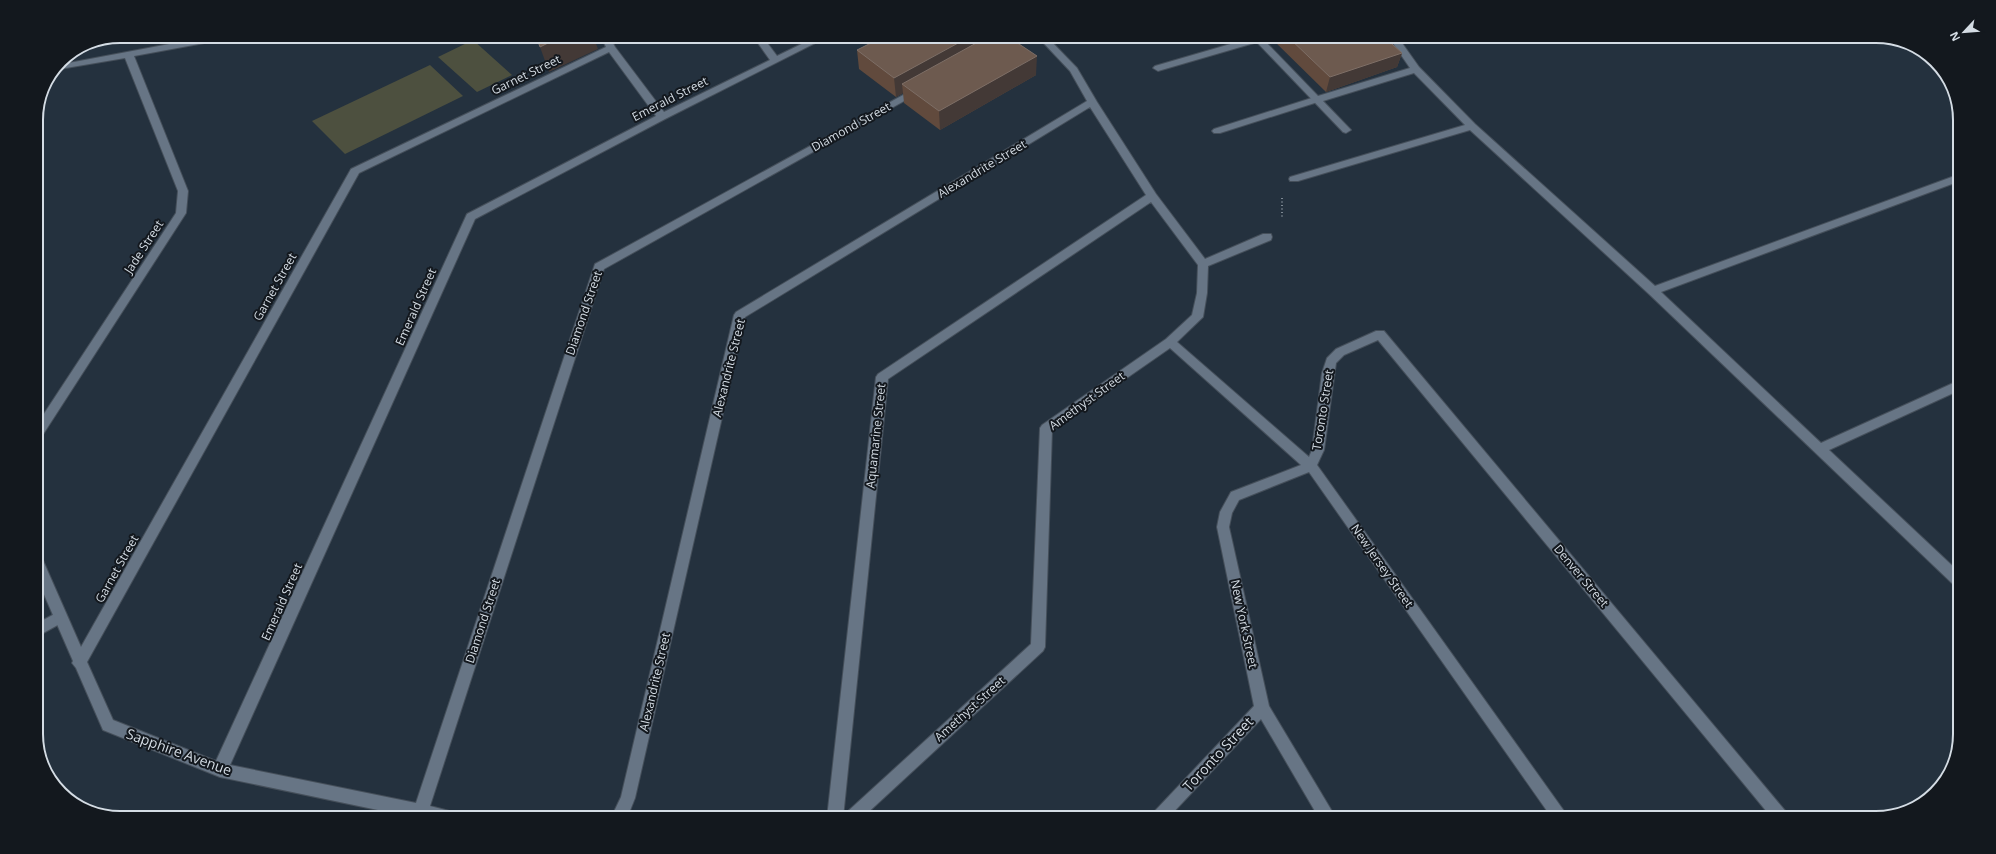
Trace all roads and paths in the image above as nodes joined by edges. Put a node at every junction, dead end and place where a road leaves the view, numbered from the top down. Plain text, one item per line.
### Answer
1 (192, 43) edge
2 (608, 43) edge
3 (762, 43) edge
4 (810, 43) edge
5 (1003, 43) edge
6 (1048, 43) edge
7 (1237, 43) edge
8 (1262, 43) edge
9 (1397, 43) edge
10 (611, 48) junction
11 (988, 51) edge
12 (128, 56) junction
13 (775, 60) junction
14 (64, 67) edge
15 (1158, 68) dead end
16 (1416, 69) junction
17 (926, 86) edge
18 (1318, 100) junction
19 (1092, 102) junction
20 (662, 117) junction
21 (1472, 126) junction
22 (1346, 130) dead end
23 (1217, 131) dead end
24 (1294, 179) joint
25 (1953, 180) edge
26 (1152, 196) junction
27 (1267, 237) joint
28 (1202, 264) junction
29 (1653, 291) junction
30 (1380, 334) joint
31 (1170, 342) junction
32 (1953, 388) edge
33 (43, 425) edge
34 (1820, 449) junction
35 (1311, 466) junction
36 (1953, 575) edge
37 (43, 577) edge
38 (60, 617) junction
39 (43, 627) edge
40 (79, 663) junction
41 (1262, 708) junction
42 (220, 770) junction
43 (416, 811) edge
44 (421, 811) edge
45 (622, 811) edge
46 (836, 811) edge
47 (859, 811) edge
48 (1165, 811) edge
49 (1324, 811) edge
50 (1556, 811) edge
51 (1776, 811) edge

1 - 12 street
2 - 10 street
3 - 13 street
4 - 13 street, Emerald Street
5 - 11 street
6 - 19 street
7 - 15 street
8 - 18 street
9 - 16 street
10 - 20 street
10 - 40 street, Garnet Street
12 - 14 street
12 - 33 street, Jade Street
13 - 20 street, Emerald Street
16 - 18 street
16 - 21 street
17 - 44 street, Diamond Street
18 - 22 street
18 - 23 street
19 - 26 street
19 - 45 street, Alexandrite Street
20 - 42 street, Emerald Street
21 - 24 street
21 - 29 street
24 - 27 path
25 - 29 street
26 - 28 street
26 - 46 street, Aquamarine Street
27 - 28 street
28 - 31 street, Amethyst Street
29 - 34 street
30 - 35 street, Toronto Street
30 - 51 street, Denver Street
31 - 35 street, New Jersey Street
31 - 47 street, Amethyst Street
32 - 34 street
34 - 36 street
35 - 41 street, New York Street
35 - 50 street, New Jersey Street
37 - 38 street, Sapphire Avenue
38 - 39 street
38 - 40 street, Sapphire Avenue
40 - 42 street, Sapphire Avenue
41 - 48 street, Toronto Street
41 - 49 street, New York Street
42 - 43 street, Sapphire Avenue

